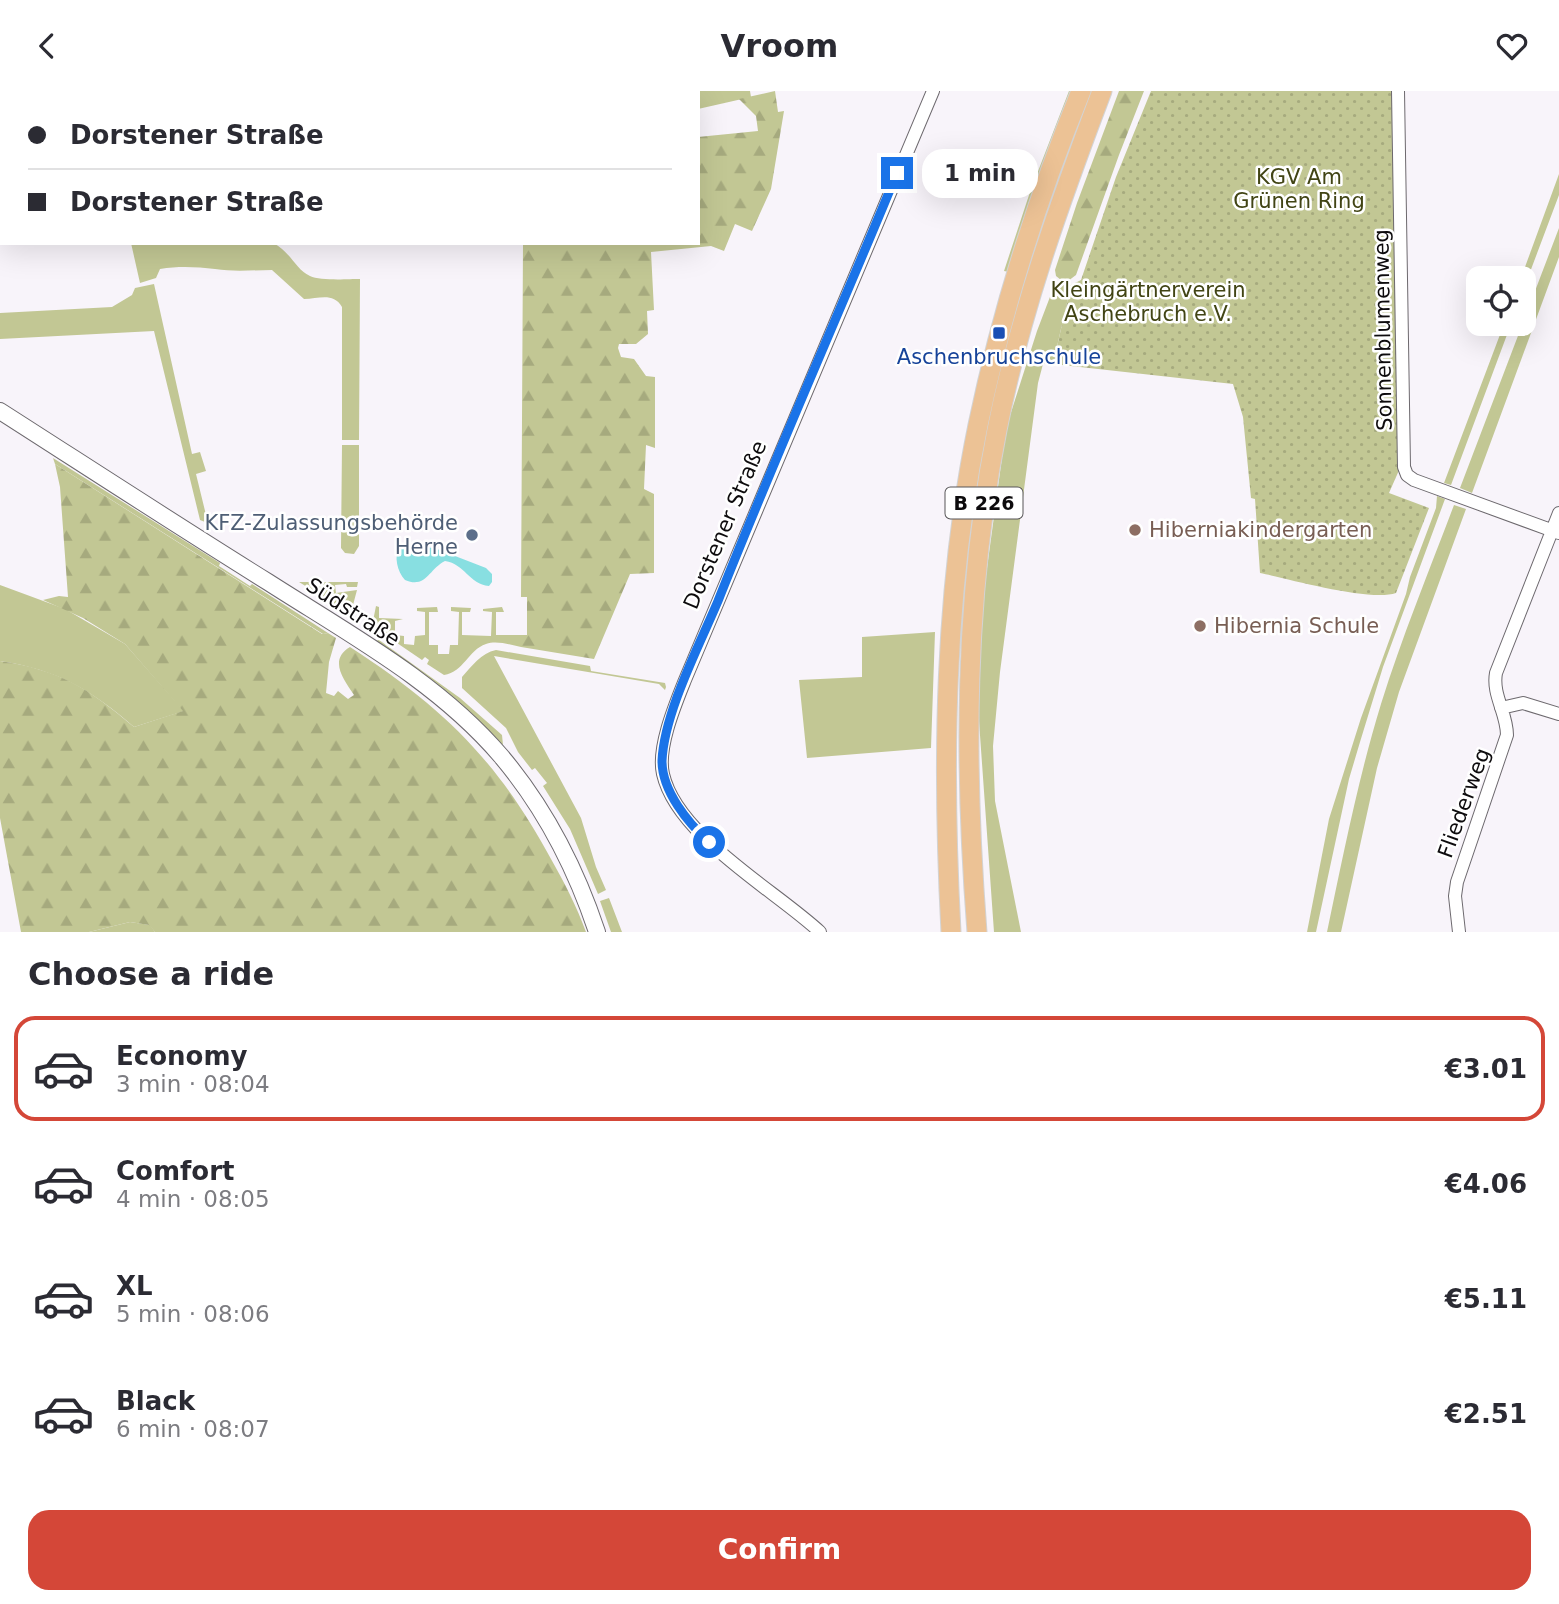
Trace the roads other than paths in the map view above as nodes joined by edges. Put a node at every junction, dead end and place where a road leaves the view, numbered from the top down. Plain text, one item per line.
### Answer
1 (933, 91) edge
2 (1081, 91) edge
3 (1102, 91) edge
4 (1398, 91) edge
5 (0, 411) edge
6 (1559, 513) edge
7 (1556, 532) edge
8 (1501, 708) junction
9 (1559, 714) edge
10 (597, 932) edge
11 (820, 932) edge
12 (951, 932) edge
13 (977, 932) edge
14 (1459, 932) edge

1 - 11 street, Dorstener Straße
2 - 12 main road, B 226
3 - 13 main road, B 226
4 - 7 street, Sonnenblumenweg
5 - 10 street, Südstraße
6 - 7 street, Fliederweg
7 - 8 street, Fliederweg
8 - 9 street
8 - 14 street, Fliederweg

